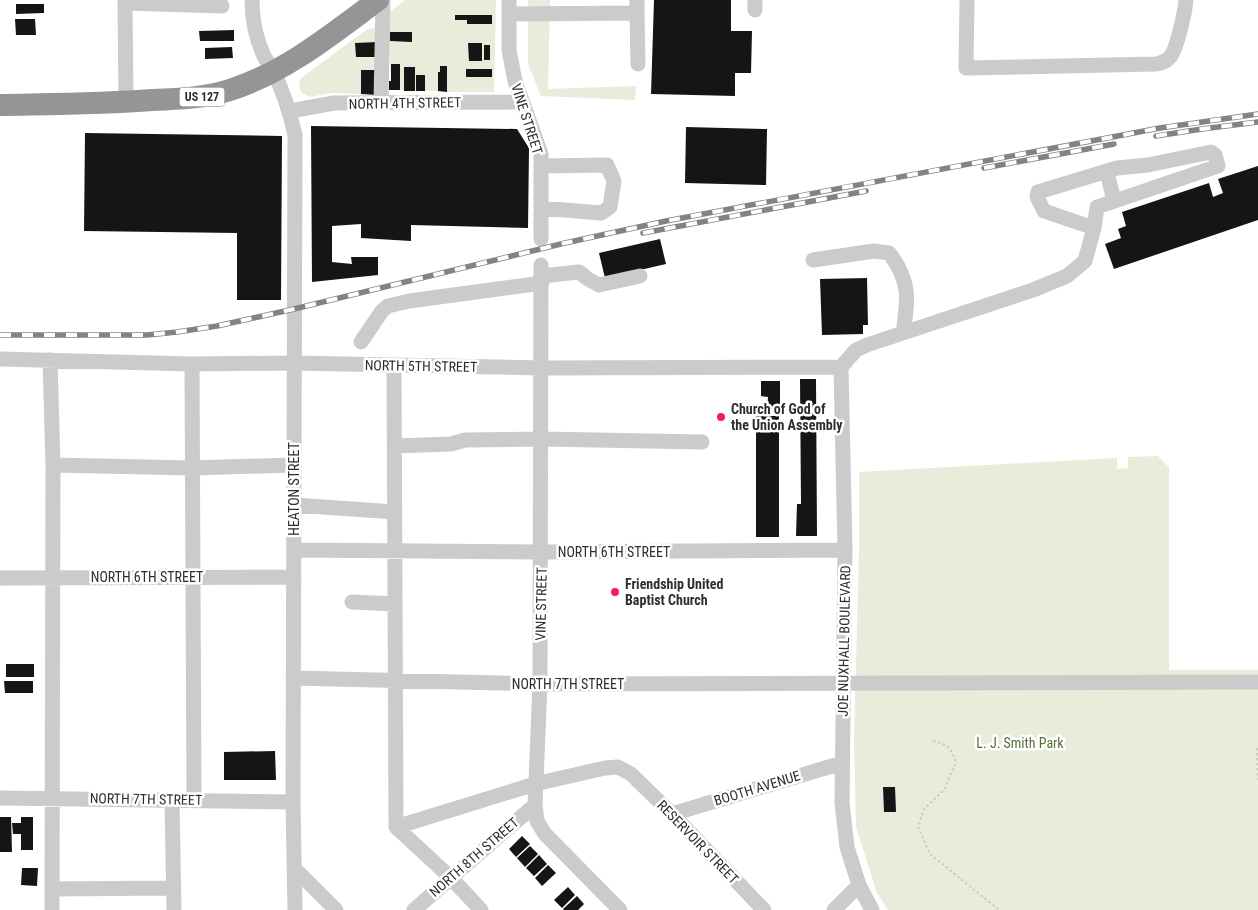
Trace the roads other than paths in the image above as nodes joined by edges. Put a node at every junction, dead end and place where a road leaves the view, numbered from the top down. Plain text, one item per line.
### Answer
1 (252, 0) edge
2 (378, 0) edge
3 (384, 0) edge
4 (966, 0) edge
5 (1186, 0) edge
6 (125, 2) edge
7 (222, 6) dead end
8 (509, 7) edge
9 (637, 7) edge
10 (638, 64) dead end
11 (274, 72) junction
12 (126, 102) junction
13 (381, 102) junction
14 (522, 102) junction
15 (0, 105) edge
16 (290, 111) junction
17 (541, 166) junction
18 (1107, 172) junction
19 (1114, 201) junction
20 (541, 208) junction
21 (1094, 228) junction
22 (541, 239) dead end
23 (813, 260) dead end
24 (541, 275) junction
25 (640, 276) dead end
26 (903, 333) junction
27 (361, 342) dead end
28 (0, 359) edge
29 (50, 360) junction
30 (293, 363) junction
31 (192, 364) junction
32 (394, 365) junction
33 (841, 367) junction
34 (542, 368) junction
35 (542, 439) junction
36 (702, 442) dead end
37 (395, 446) junction
38 (53, 465) junction
39 (294, 465) junction
40 (192, 468) junction
41 (294, 505) junction
42 (395, 512) junction
43 (294, 550) junction
44 (845, 550) junction
45 (396, 551) junction
46 (542, 552) junction
47 (193, 577) junction
48 (294, 577) junction
49 (0, 578) edge
50 (53, 578) junction
51 (352, 602) dead end
52 (395, 604) junction
53 (293, 678) junction
54 (396, 681) junction
55 (1258, 682) edge
56 (843, 683) junction
57 (540, 684) junction
58 (842, 763) junction
59 (535, 784) junction
60 (0, 798) edge
61 (53, 798) junction
62 (172, 800) junction
63 (194, 800) junction
64 (293, 802) junction
65 (535, 805) junction
66 (672, 814) junction
67 (396, 827) junction
68 (294, 868) junction
69 (450, 877) junction
70 (860, 885) junction
71 (173, 888) junction
72 (52, 889) junction
73 (52, 910) edge
74 (174, 910) edge
75 (295, 910) edge
76 (336, 910) edge
77 (414, 910) edge
78 (481, 910) edge
79 (620, 910) edge
80 (764, 910) edge
81 (834, 910) edge
82 (872, 910) edge

1 - 11 street, HEATON STREET
2 - 11 highway, US 127
3 - 13 street
4 - 5 street
6 - 7 street
6 - 12 street
8 - 9 street
8 - 14 street, VINE STREET
9 - 10 street
11 - 12 highway, US 127
11 - 16 street, HEATON STREET
12 - 15 highway, US 127
13 - 14 street, NORTH 4TH STREET
13 - 16 street, NORTH 4TH STREET
14 - 17 street, VINE STREET
16 - 30 street, HEATON STREET
17 - 20 street, VINE STREET
17 - 20 street
18 - 19 street
18 - 19 street
18 - 21 street
19 - 21 street
20 - 22 street, VINE STREET
21 - 26 street
23 - 26 street
24 - 25 street
24 - 27 street
24 - 34 street, VINE STREET
26 - 33 street
28 - 29 street, NORTH 5TH STREET
29 - 31 street, NORTH 5TH STREET
29 - 38 street
30 - 31 street, NORTH 5TH STREET
30 - 32 street, NORTH 5TH STREET
30 - 39 street, HEATON STREET
31 - 40 street
32 - 34 street, NORTH 5TH STREET
32 - 37 street
33 - 34 street, NORTH 5TH STREET
33 - 44 street, JOE NUXHALL BOULEVARD
34 - 35 street, VINE STREET
35 - 36 street
35 - 37 street
35 - 46 street, VINE STREET
37 - 42 street
38 - 40 street
38 - 50 street
39 - 40 street
39 - 41 street, HEATON STREET
40 - 47 street
41 - 42 street
41 - 43 street, HEATON STREET
42 - 45 street
43 - 45 street, NORTH 6TH STREET
43 - 48 street, HEATON STREET
44 - 46 street, NORTH 6TH STREET
44 - 56 street, JOE NUXHALL BOULEVARD
45 - 46 street, NORTH 6TH STREET
45 - 52 street
46 - 57 street, VINE STREET
47 - 48 street, NORTH 6TH STREET
47 - 50 street, NORTH 6TH STREET
47 - 63 street
48 - 53 street, HEATON STREET
49 - 50 street, NORTH 6TH STREET
50 - 61 street
51 - 52 street
52 - 54 street
53 - 54 street, NORTH 7TH STREET
53 - 64 street, HEATON STREET
54 - 57 street, NORTH 7TH STREET
54 - 67 street
55 - 56 street, NORTH 7TH STREET
56 - 57 street, NORTH 7TH STREET
56 - 58 street, JOE NUXHALL BOULEVARD
57 - 59 street, VINE STREET
58 - 66 street, BOOTH AVENUE
58 - 70 street, JOE NUXHALL BOULEVARD
59 - 65 street, VINE STREET
59 - 66 street, RESERVOIR STREET
59 - 67 street
60 - 61 street, NORTH 7TH STREET
61 - 62 street, NORTH 7TH STREET
61 - 72 street
62 - 63 street, NORTH 7TH STREET
62 - 71 street
63 - 64 street, NORTH 7TH STREET
64 - 68 street, HEATON STREET
65 - 69 street, NORTH 8TH STREET
65 - 79 street, VINE STREET
66 - 80 street, RESERVOIR STREET
67 - 69 street
68 - 75 street, HEATON STREET
68 - 76 street
69 - 77 street, NORTH 8TH STREET
69 - 78 street
70 - 81 street
70 - 82 street, JOE NUXHALL BOULEVARD
71 - 72 street
71 - 74 street
72 - 73 street

